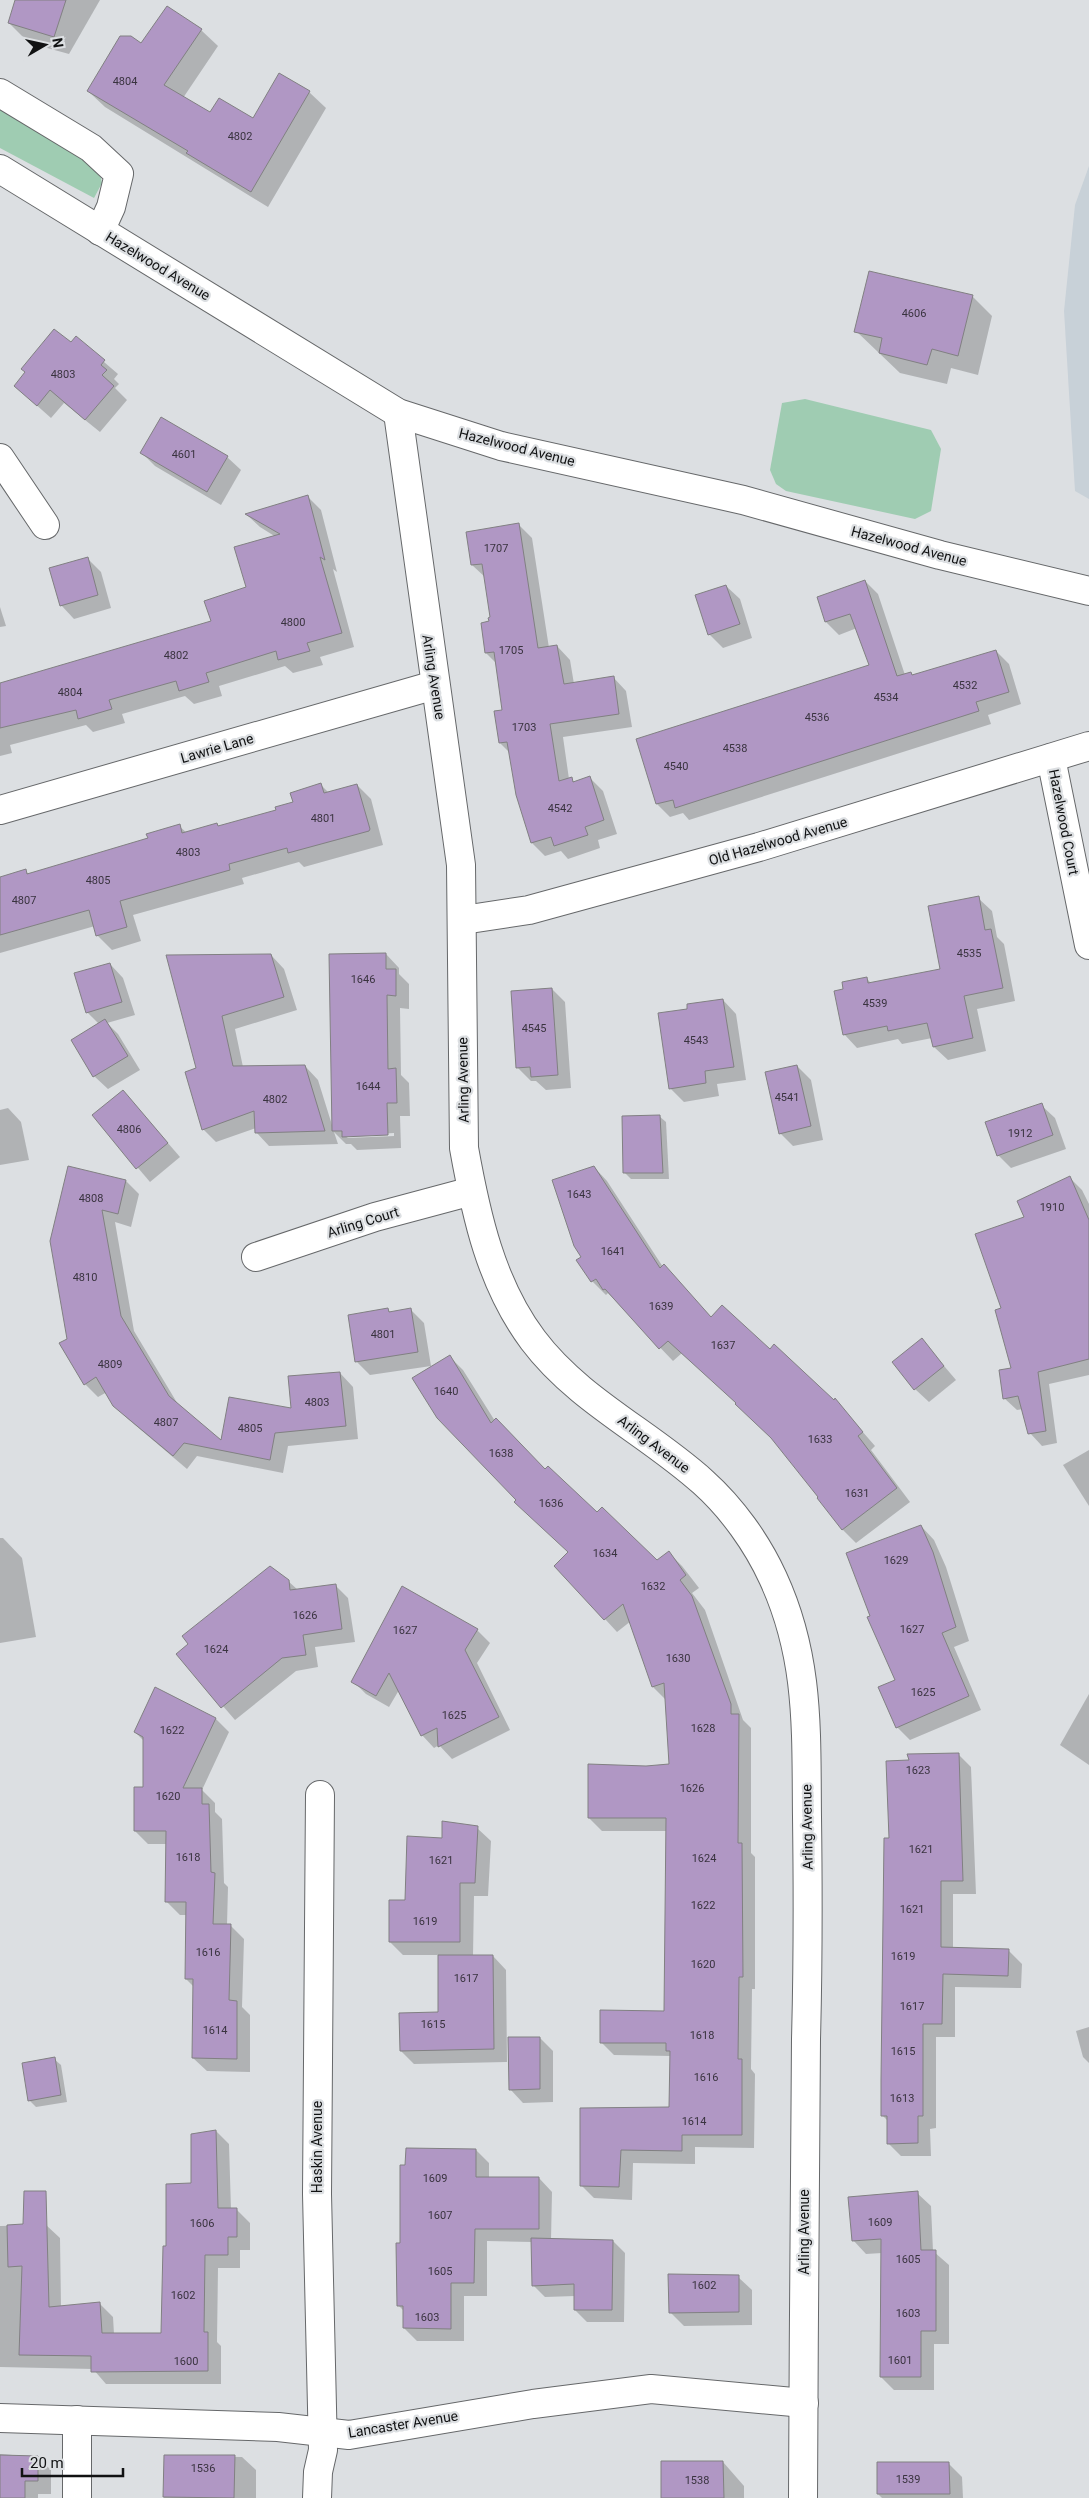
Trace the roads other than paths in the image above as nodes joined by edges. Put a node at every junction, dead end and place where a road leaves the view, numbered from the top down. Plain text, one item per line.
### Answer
1 (0, 93) edge
2 (3, 177) edge
3 (100, 231) junction
4 (398, 413) junction
5 (0, 458) edge
6 (45, 525) dead end
7 (1089, 591) edge
8 (435, 685) junction
9 (1089, 746) edge
10 (1052, 758) junction
11 (0, 810) edge
12 (463, 920) junction
13 (1089, 945) edge
14 (472, 1191) junction
15 (256, 1257) dead end
16 (320, 1795) dead end
17 (804, 2402) junction
18 (0, 2418) edge
19 (77, 2420) junction
20 (322, 2431) junction
21 (77, 2498) edge
22 (317, 2498) edge
23 (803, 2498) edge

1 - 3 street
2 - 3 street, Hazelwood Avenue
3 - 4 street, Hazelwood Avenue
4 - 7 street, Hazelwood Avenue
4 - 8 street, Arling Avenue
5 - 6 street
8 - 11 street, Lawrie Lane
8 - 12 street, Arling Avenue
9 - 10 street, Old Hazelwood Avenue
10 - 12 street, Old Hazelwood Avenue
10 - 13 street, Hazelwood Court
12 - 14 street, Arling Avenue
14 - 15 street, Arling Court
14 - 17 street, Arling Avenue
16 - 20 street, Haskin Avenue
17 - 20 street, Lancaster Avenue
17 - 23 street, Arling Avenue
18 - 19 street, Lancaster Avenue
19 - 20 street, Lancaster Avenue
19 - 21 street
20 - 22 street, Haskin Avenue

